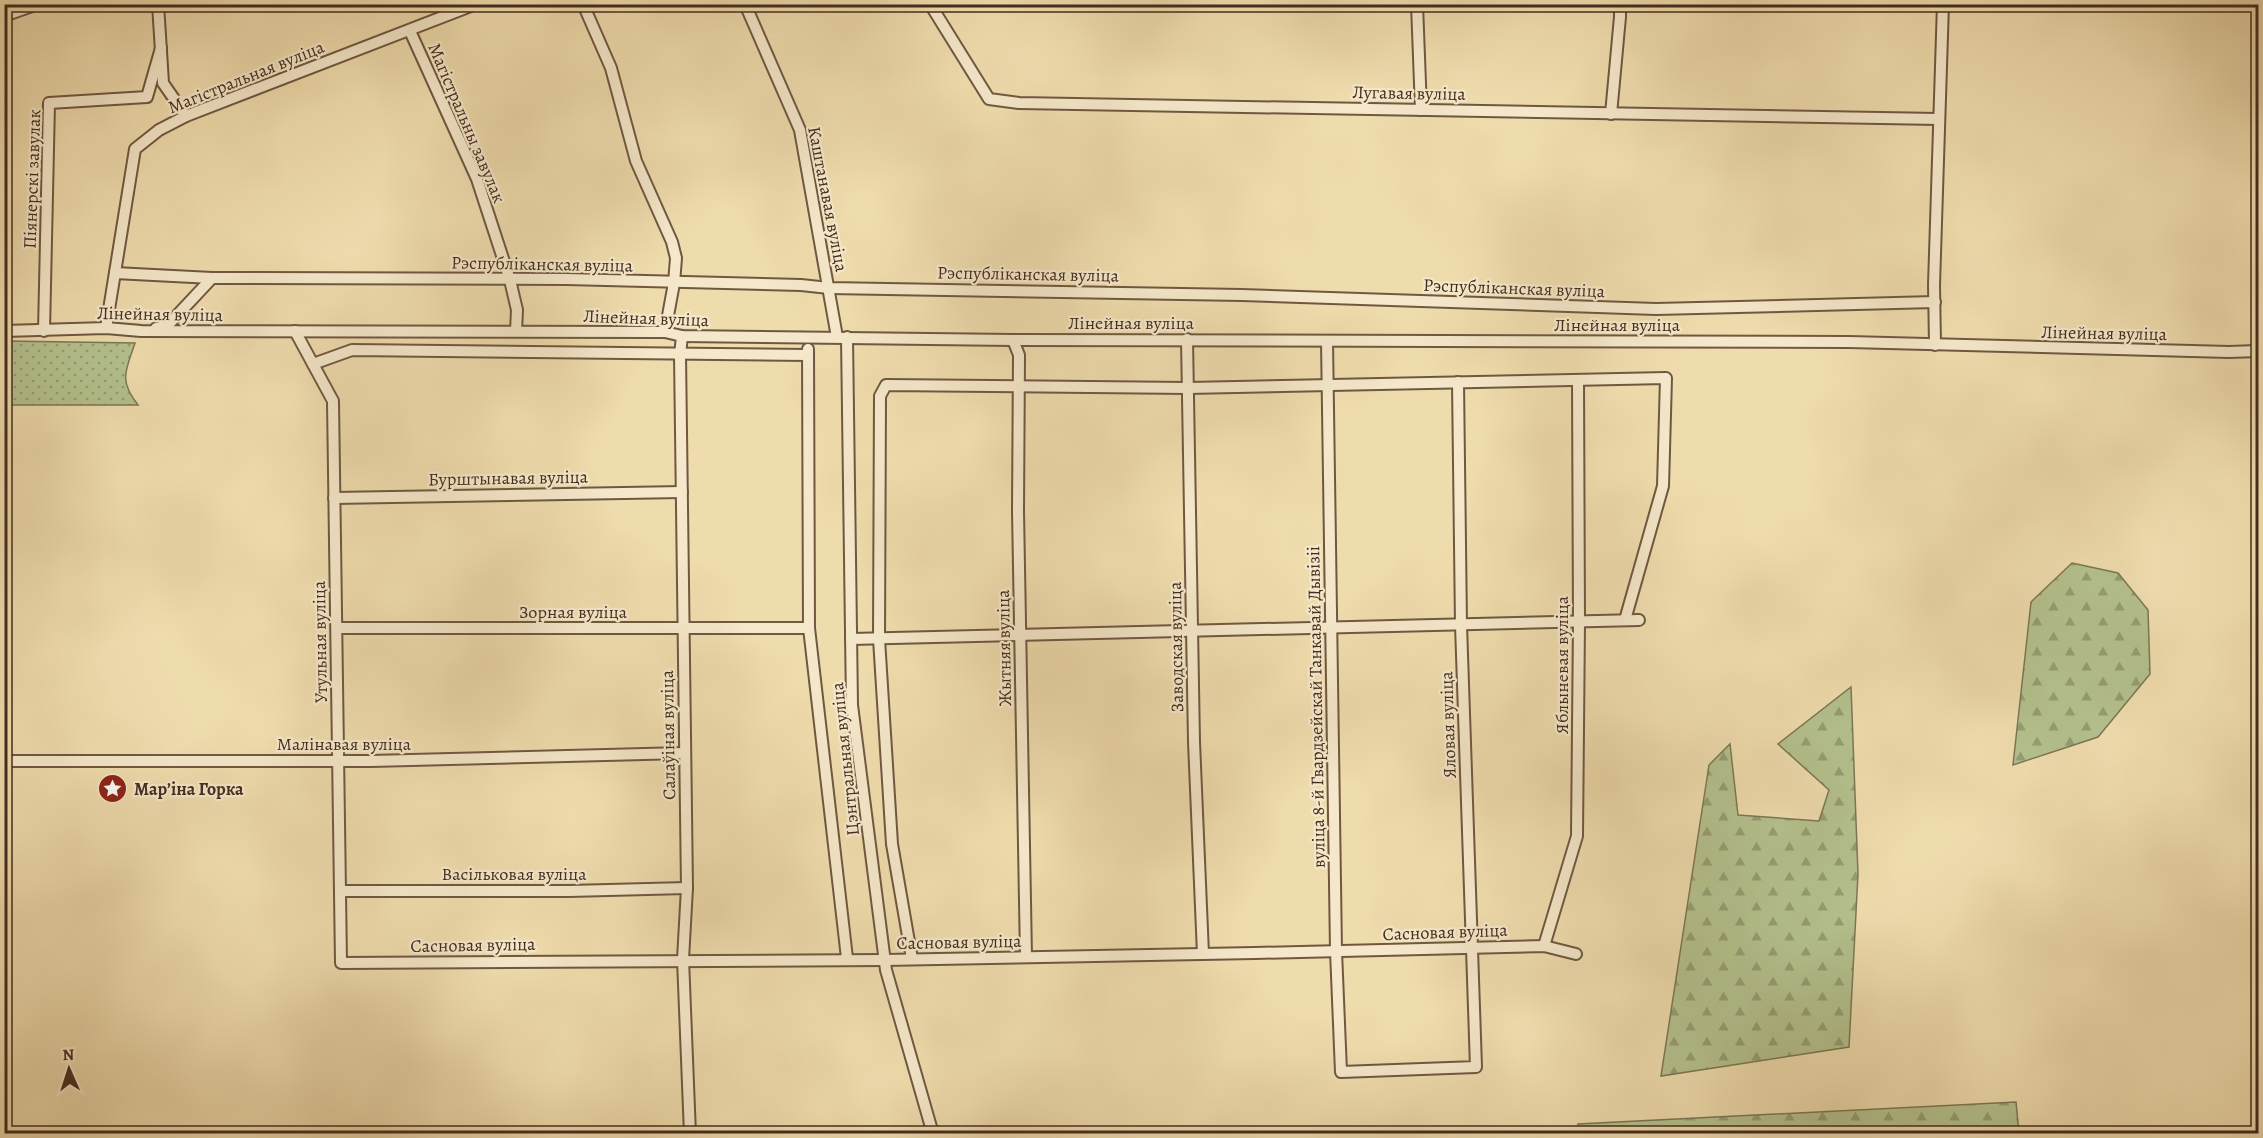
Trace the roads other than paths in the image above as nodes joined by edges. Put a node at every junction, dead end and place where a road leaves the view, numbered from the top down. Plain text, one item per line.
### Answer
1 (38, 4) edge
2 (158, 4) edge
3 (476, 4) edge
4 (583, 4) edge
5 (745, 4) edge
6 (930, 4) edge
7 (1417, 4) edge
8 (1620, 4) edge
9 (1943, 4) edge
10 (4, 16) edge
11 (410, 31) junction
12 (161, 48) junction
13 (1421, 110) junction
14 (1611, 114) junction
15 (186, 116) junction
16 (1939, 119) junction
17 (115, 273) junction
18 (212, 278) junction
19 (510, 280) junction
20 (674, 283) junction
21 (829, 288) junction
22 (1935, 302) junction
23 (106, 328) junction
24 (44, 331) junction
25 (141, 331) junction
26 (295, 331) junction
27 (516, 331) junction
28 (4, 332) edge
29 (665, 332) junction
30 (682, 336) junction
31 (842, 337) junction
32 (1187, 339) junction
33 (1013, 340) junction
34 (1327, 341) junction
35 (1935, 345) junction
36 (2259, 351) edge
37 (808, 352) joint
38 (680, 355) junction
39 (313, 364) junction
40 (1578, 380) junction
41 (1458, 382) junction
42 (1326, 385) junction
43 (1019, 387) junction
44 (1188, 388) junction
45 (682, 492) junction
46 (334, 498) junction
47 (1625, 620) junction
48 (1639, 620) dead end
49 (1579, 622) junction
50 (1461, 625) junction
51 (1331, 627) junction
52 (337, 628) junction
53 (683, 628) junction
54 (809, 628) junction
55 (1193, 631) junction
56 (1021, 635) junction
57 (852, 639) junction
58 (879, 639) junction
59 (684, 753) junction
60 (4, 761) edge
61 (338, 761) junction
62 (687, 888) junction
63 (340, 891) junction
64 (1544, 946) junction
65 (1471, 948) junction
66 (1336, 951) junction
67 (1203, 954) junction
68 (1576, 954) dead end
69 (1026, 957) junction
70 (848, 958) junction
71 (683, 959) junction
72 (912, 959) junction
73 (885, 960) junction
74 (341, 963) joint
75 (1341, 1072) joint
76 (690, 1134) edge
77 (933, 1134) edge

1 - 10 street
2 - 12 street
3 - 11 street, Магістральная вуліца
4 - 20 street
5 - 21 street, Каштанавая вуліца
6 - 13 street, Лугавая вуліца
7 - 13 street
8 - 14 street
9 - 16 street
11 - 15 street, Магістральная вуліца
11 - 19 street, Магістральны завулак
12 - 15 street
12 - 24 street, Піянерскі завулак
13 - 14 street, Лугавая вуліца
14 - 16 street, Лугавая вуліца
15 - 17 street, Магістральная вуліца
16 - 22 street
17 - 18 street, Рэспубліканская вуліца
17 - 23 street, Магістральная вуліца
18 - 19 street, Рэспубліканская вуліца
18 - 25 street
19 - 20 street, Рэспубліканская вуліца
19 - 27 street, Магістральны завулак
20 - 21 street, Рэспубліканская вуліца
20 - 29 street
21 - 22 street, Рэспубліканская вуліца
21 - 31 street, Каштанавая вуліца
22 - 35 street
23 - 24 street, Лінейная вуліца
23 - 25 street, Лінейная вуліца
24 - 28 street, Лінейная вуліца
25 - 26 street, Лінейная вуліца
26 - 27 street, Лінейная вуліца
26 - 39 street, Утульная вуліца
27 - 29 street, Лінейная вуліца
29 - 30 street, Лінейная вуліца
30 - 31 street, Лінейная вуліца
30 - 38 street, Салаўіная вуліца
31 - 33 street, Лінейная вуліца
31 - 57 street, Цэнтральная вуліца
32 - 33 street, Лінейная вуліца
32 - 34 street, Лінейная вуліца
32 - 44 street, Заводская вуліца
33 - 43 street, Жытняя вуліца
34 - 35 street, Лінейная вуліца
34 - 42 street, вуліца 8-й Гвардзейскай Танкавай Дывізіі
35 - 36 street, Лінейная вуліца
37 - 38 street, Лінейная вуліца
37 - 54 street, Цэнтральная вуліца
38 - 39 street, Лінейная вуліца
38 - 45 street, Салаўіная вуліца
39 - 46 street, Утульная вуліца
40 - 41 street
40 - 47 street
40 - 49 street, Яблыневая вуліца
41 - 42 street
41 - 50 street, Яловая вуліца
42 - 44 street
42 - 51 street, вуліца 8-й Гвардзейскай Танкавай Дывізіі
43 - 44 street
43 - 56 street, Жытняя вуліца
43 - 58 street
44 - 55 street, Заводская вуліца
45 - 46 street, Бурштынавая вуліца
45 - 53 street, Салаўіная вуліца
46 - 52 street, Утульная вуліца
47 - 48 street
47 - 49 street
49 - 50 street
49 - 64 street, Яблыневая вуліца
50 - 51 street
50 - 65 street, Яловая вуліца
51 - 55 street
51 - 66 street, вуліца 8-й Гвардзейскай Танкавай Дывізіі
52 - 53 street, Зорная вуліца
52 - 61 street, Утульная вуліца
53 - 54 street, Зорная вуліца
53 - 59 street, Салаўіная вуліца
54 - 70 street, Цэнтральная вуліца
55 - 56 street
55 - 67 street, Заводская вуліца
56 - 58 street
56 - 69 street, Жытняя вуліца
57 - 58 street
57 - 73 street, Цэнтральная вуліца
58 - 72 street
59 - 61 street, Малінавая вуліца
59 - 62 street, Салаўіная вуліца
60 - 61 street, Малінавая вуліца
61 - 63 street, Утульная вуліца
62 - 63 street, Васільковая вуліца
62 - 71 street, Салаўіная вуліца
63 - 74 street, Утульная вуліца
64 - 65 street, Сасновая вуліца
64 - 68 street, Сасновая вуліца
65 - 66 street, Сасновая вуліца
65 - 75 street, Яловая вуліца
66 - 67 street, Сасновая вуліца
66 - 75 street, вуліца 8-й Гвардзейскай Танкавай Дывізіі
67 - 69 street, Сасновая вуліца
69 - 72 street, Сасновая вуліца
70 - 71 street, Сасновая вуліца
70 - 73 street, Сасновая вуліца
71 - 74 street, Сасновая вуліца
71 - 76 street, Салаўіная вуліца
72 - 73 street, Сасновая вуліца
73 - 77 street, Цэнтральная вуліца

